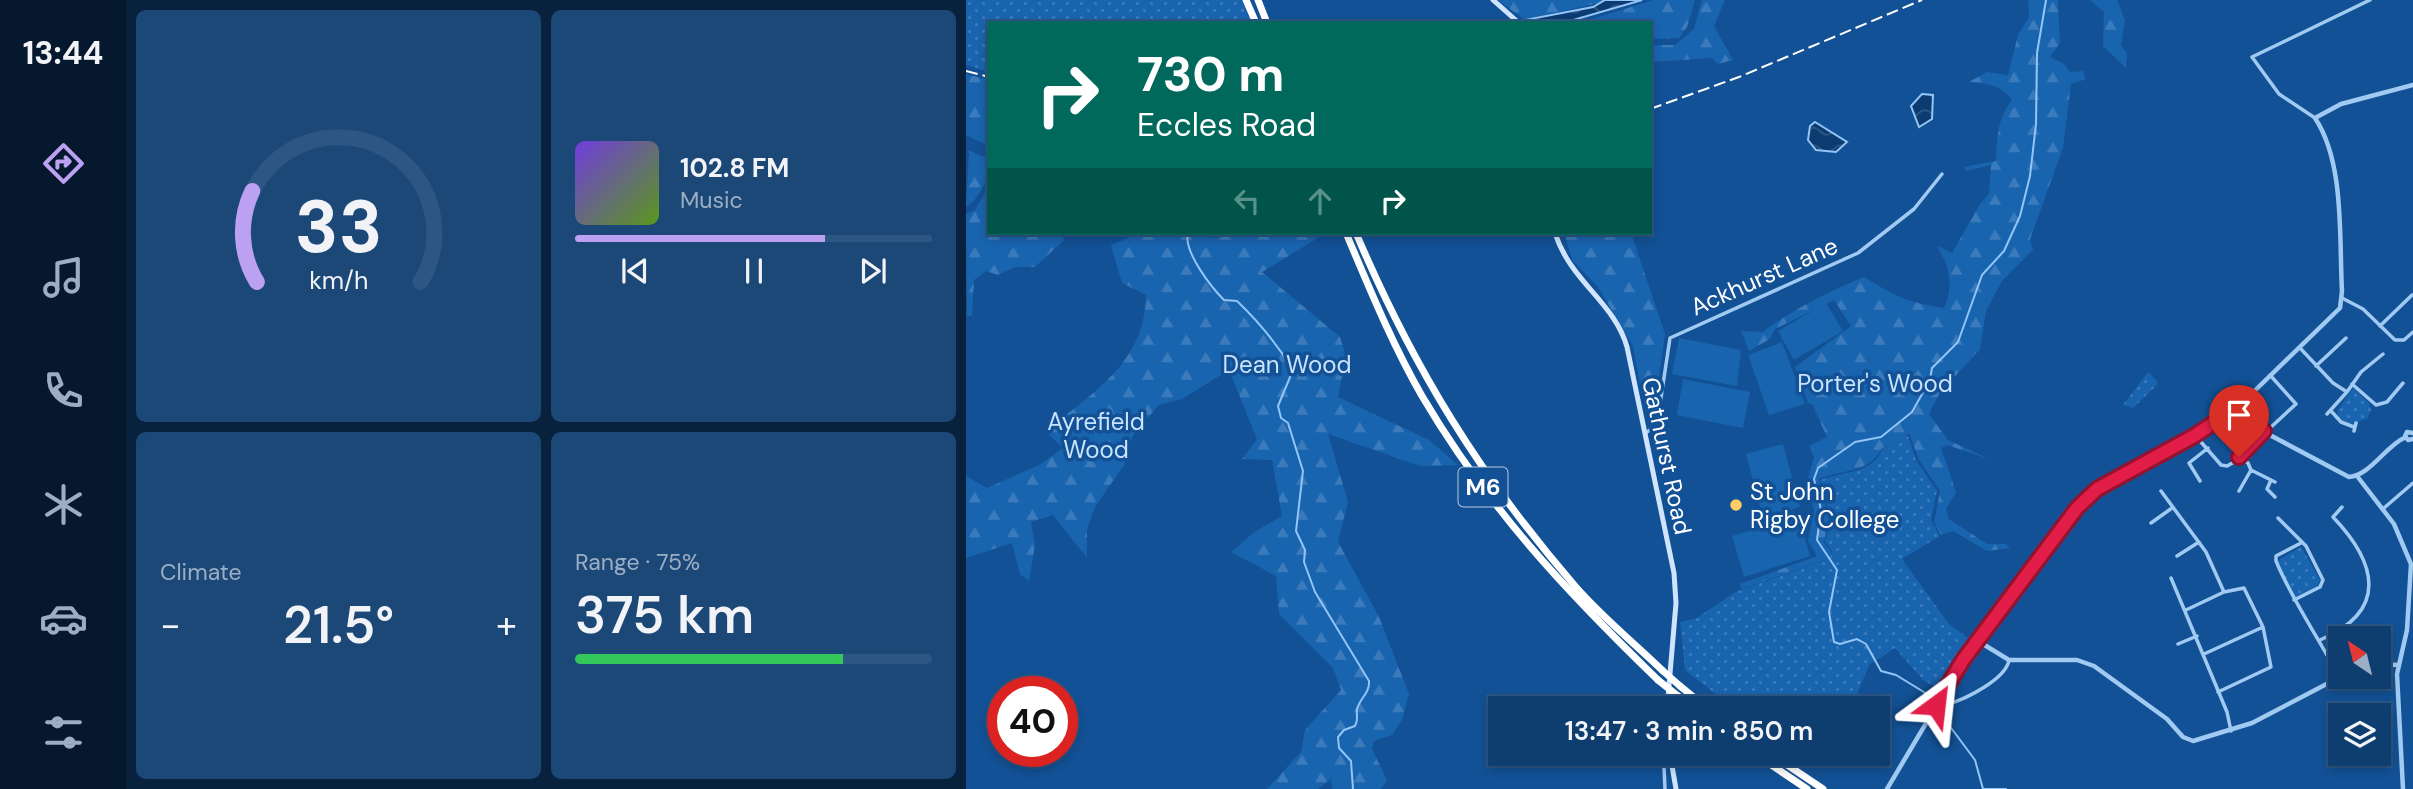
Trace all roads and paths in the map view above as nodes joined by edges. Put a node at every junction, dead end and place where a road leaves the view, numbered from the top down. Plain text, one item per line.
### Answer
1 (1246, 0) edge
2 (1258, 0) edge
3 (1493, 0) edge
4 (2370, 0) edge
5 (1255, 21) edge
6 (1266, 21) edge
7 (1517, 21) edge
8 (2413, 85) edge
9 (2315, 118) junction
10 (1942, 174) dead end
11 (1347, 235) edge
12 (1357, 235) edge
13 (1556, 235) edge
14 (2412, 295) edge
15 (2342, 299) junction
16 (2380, 326) junction
17 (2413, 332) edge
18 (2346, 338) dead end
19 (2300, 348) junction
20 (2383, 354) dead end
21 (2316, 366) junction
22 (2270, 375) junction
23 (2403, 383) dead end
24 (2352, 384) junction
25 (2347, 392) junction
26 (2239, 406) junction
27 (2239, 426) dead end
28 (2355, 427) dead end
29 (2270, 428) dead end
30 (2248, 429) dead end
31 (2264, 431) junction
32 (2412, 431) edge
33 (1646, 433) junction
34 (2243, 433) junction
35 (2406, 437) junction
36 (2413, 439) edge
37 (2201, 442) dead end
38 (2250, 443) junction
39 (2208, 448) junction
40 (2239, 457) junction
41 (2251, 470) junction
42 (2357, 476) junction
43 (2200, 481) dead end
44 (2413, 483) edge
45 (2161, 491) dead end
46 (2239, 491) dead end
47 (2275, 497) dead end
48 (2342, 507) dead end
49 (2172, 508) junction
50 (2384, 508) junction
51 (2278, 518) dead end
52 (2151, 523) dead end
53 (2199, 542) junction
54 (2301, 543) junction
55 (2177, 556) dead end
56 (2171, 578) dead end
57 (2224, 592) junction
58 (2294, 600) junction
59 (2186, 610) junction
60 (2263, 626) junction
61 (2410, 630) edge
62 (2197, 636) junction
63 (2320, 640) junction
64 (1978, 641) junction
65 (2178, 643) dead end
66 (2204, 654) junction
67 (2328, 656) edge
68 (2009, 660) junction
69 (2391, 664) edge
70 (2398, 664) junction
71 (2328, 683) edge
72 (2218, 692) junction
73 (1668, 696) edge
74 (1678, 696) edge
75 (1693, 696) edge
76 (1948, 704) dead end
77 (2231, 731) junction
78 (1664, 766) edge
79 (1672, 766) edge
80 (1773, 766) edge
81 (1789, 766) edge
82 (1665, 789) edge
83 (1676, 789) edge
84 (1807, 789) edge
85 (1823, 789) edge
86 (1888, 789) edge
87 (2403, 789) edge

1 - 5 highway
2 - 6 highway
3 - 7 main road
4 - 9 street
8 - 9 street
9 - 15 street
10 - 33 street, Ackhurst Lane
11 - 74 highway, M6, bridge
12 - 75 highway, M6, bridge
13 - 33 main road, Gathurst Road
14 - 16 street
15 - 16 street
15 - 19 street
16 - 17 street
18 - 21 street
19 - 21 street
19 - 22 street
20 - 24 street
21 - 25 street
22 - 26 street
22 - 29 street
23 - 24 street
24 - 25 street
25 - 28 street
26 - 31 street
26 - 64 street
27 - 34 street
30 - 34 street
31 - 38 street
31 - 42 street
32 - 35 street
33 - 73 main road, Gathurst Road
34 - 38 street
35 - 36 street
35 - 42 street
37 - 39 street
38 - 40 street
39 - 40 street
39 - 43 street
40 - 41 street
41 - 46 street
41 - 47 street
42 - 50 street
44 - 50 street
45 - 49 street
48 - 63 street
49 - 52 street
49 - 53 street
50 - 61 street
51 - 54 street
53 - 55 street
53 - 57 street
54 - 58 street
54 - 58 street
56 - 59 street
57 - 59 street
57 - 60 street
58 - 63 street
59 - 62 street
60 - 66 street
60 - 72 street
61 - 70 street
62 - 65 street
62 - 66 street
63 - 67 street
64 - 68 street
64 - 86 street
66 - 72 street
68 - 76 street
68 - 77 street
69 - 70 street
70 - 87 street
71 - 77 street
72 - 77 street
78 - 82 street
79 - 83 main road
80 - 84 highway
81 - 85 highway

